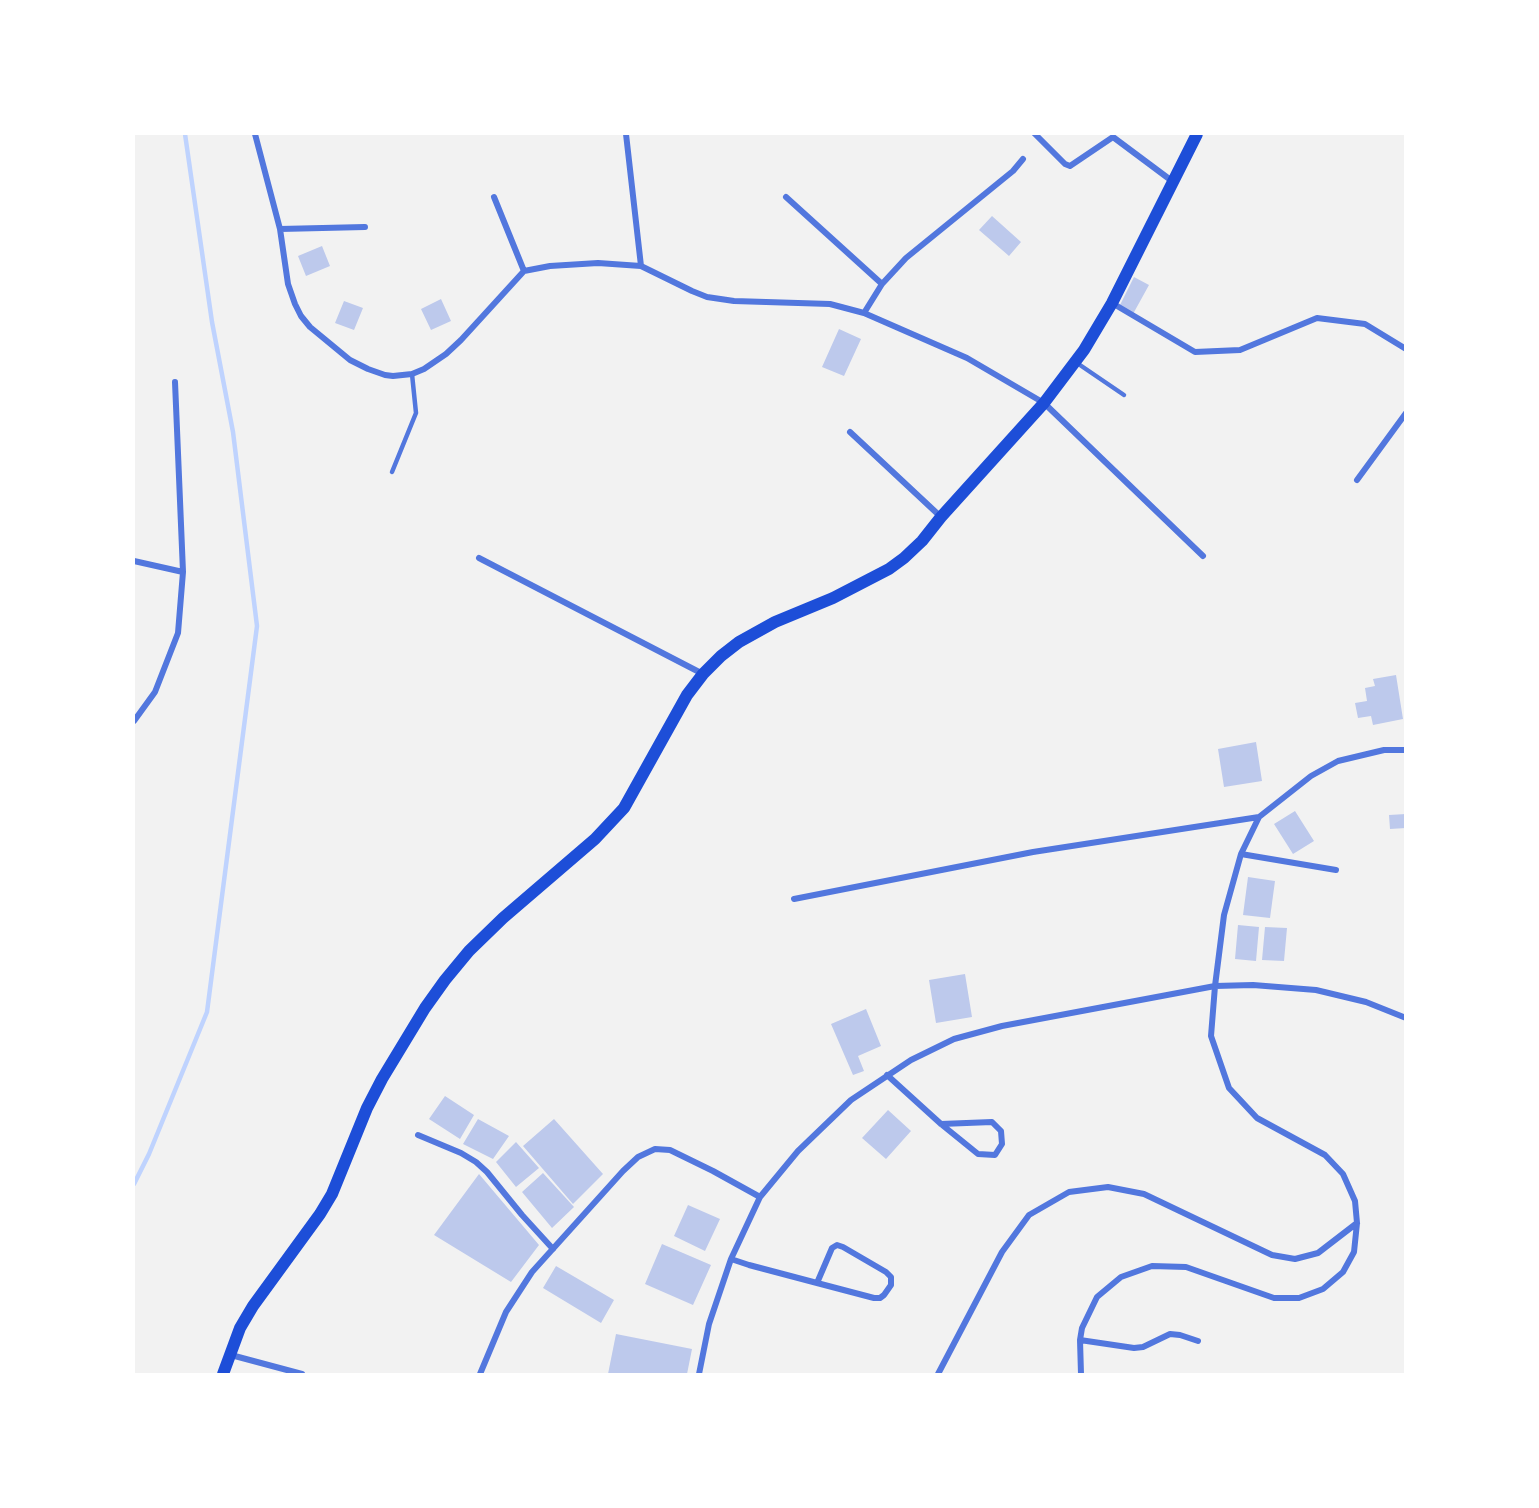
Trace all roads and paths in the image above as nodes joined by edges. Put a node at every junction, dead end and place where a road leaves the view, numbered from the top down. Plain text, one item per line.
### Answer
1 (255, 134) edge
2 (626, 134) edge
3 (1035, 134) edge
4 (1197, 134) edge
5 (1110, 135) edge
6 (1023, 159) dead end
7 (1172, 181) junction
8 (494, 196) dead end
9 (786, 197) dead end
10 (365, 227) dead end
11 (280, 230) junction
12 (641, 266) junction
13 (524, 271) junction
14 (882, 284) junction
15 (1112, 303) junction
16 (864, 313) junction
17 (1406, 349) edge
18 (1075, 361) junction
19 (412, 374) junction
20 (175, 382) dead end
21 (1124, 395) dead end
22 (1044, 403) junction
23 (1406, 413) edge
24 (850, 432) dead end
25 (392, 472) dead end
26 (1357, 480) dead end
27 (941, 517) junction
28 (1203, 556) dead end
29 (479, 558) dead end
30 (134, 561) edge
31 (183, 572) junction
32 (703, 674) junction
33 (134, 721) edge
34 (1406, 750) edge
35 (1259, 817) junction
36 (1241, 854) junction
37 (1336, 870) dead end
38 (794, 899) dead end
39 (1215, 986) junction
40 (1406, 1018) edge
41 (887, 1075) junction
42 (941, 1124) junction
43 (418, 1135) dead end
44 (760, 1197) junction
45 (1357, 1224) junction
46 (553, 1249) junction
47 (731, 1259) junction
48 (816, 1283) junction
49 (1080, 1340) junction
50 (1198, 1341) dead end
51 (230, 1354) junction
52 (223, 1374) edge
53 (302, 1374) edge
54 (480, 1374) edge
55 (699, 1374) edge
56 (938, 1374) edge
57 (1081, 1374) edge

1 - 11 street
2 - 12 street
3 - 5 street
4 - 7 main road
5 - 7 street
6 - 14 street
7 - 15 main road
8 - 13 street
9 - 14 street
10 - 11 street
11 - 19 street
12 - 13 street
12 - 16 street
13 - 19 street
14 - 16 street
15 - 17 street
15 - 18 main road
16 - 22 street
18 - 21 lane
18 - 22 main road
19 - 25 lane
20 - 31 street
22 - 27 main road
22 - 28 street
23 - 26 street
24 - 27 street
27 - 32 main road
29 - 32 street
30 - 31 street
31 - 33 street
32 - 51 main road
34 - 35 street
35 - 36 street
35 - 38 street
36 - 37 street
36 - 39 street
39 - 40 street
39 - 41 street
39 - 45 street
41 - 42 street
41 - 44 street
42 - 42 street
43 - 46 street
44 - 46 street
44 - 47 street
45 - 49 street
45 - 56 street
46 - 54 street
47 - 48 street
47 - 55 street
48 - 48 street
49 - 50 street
49 - 57 street
51 - 52 main road
51 - 53 street

